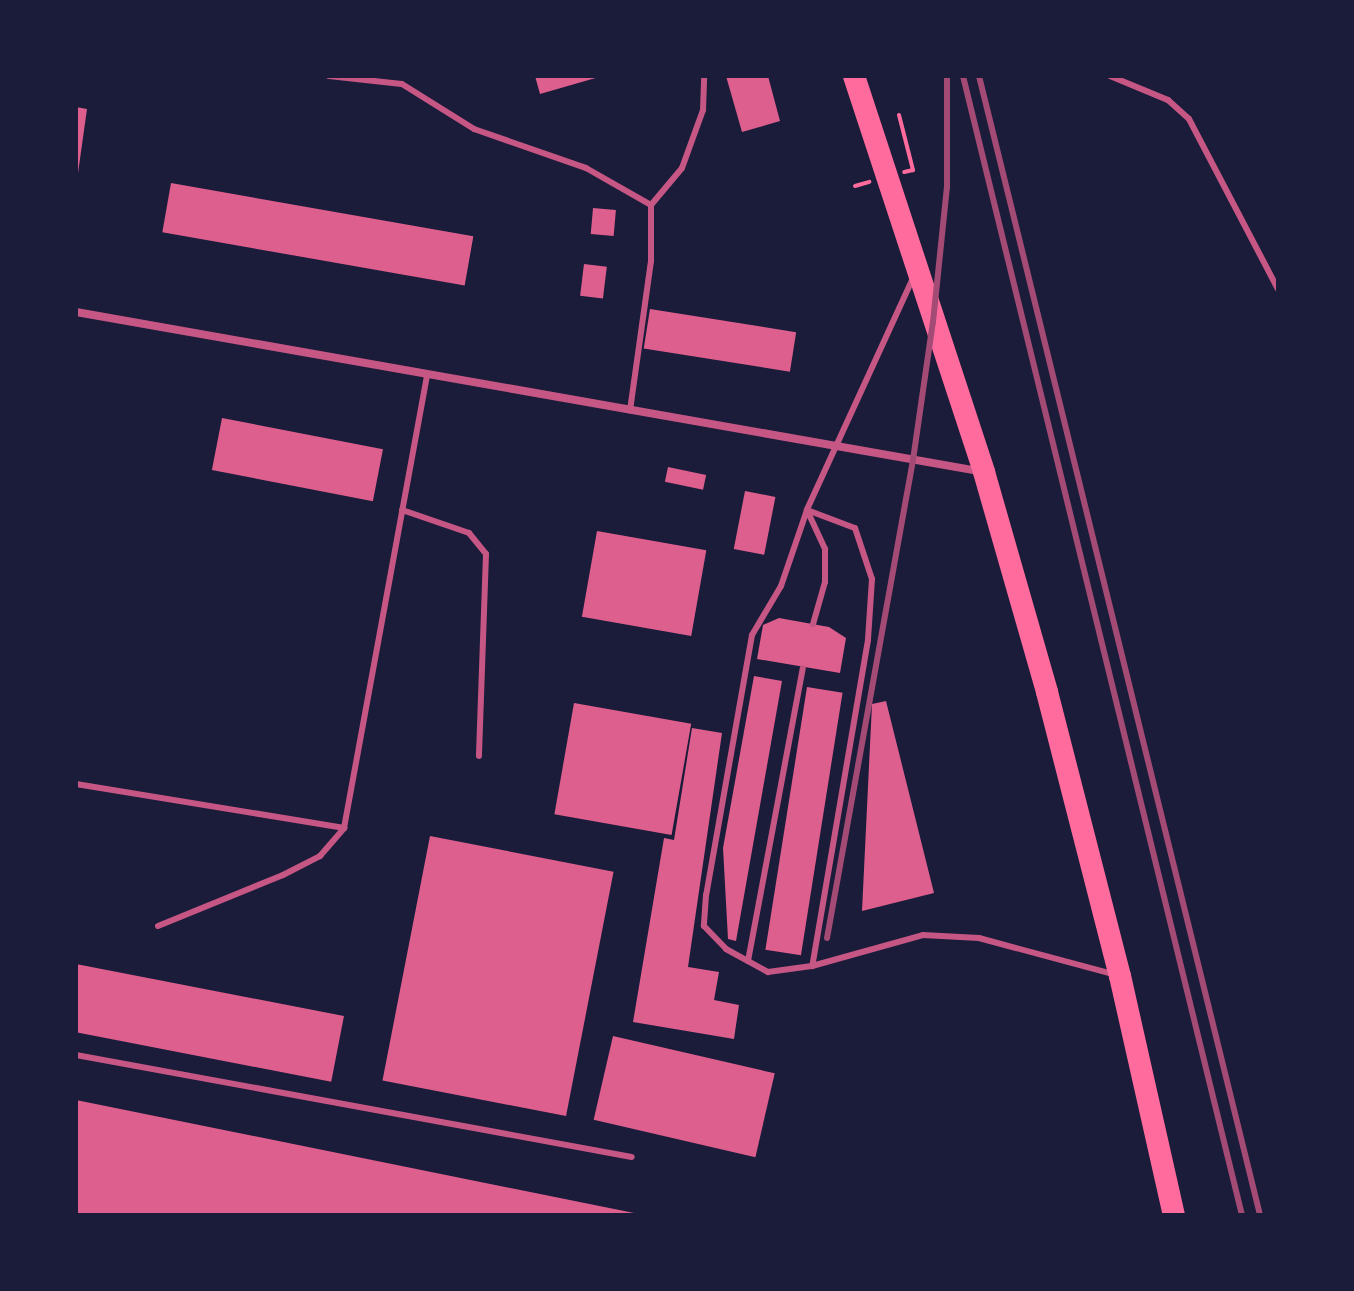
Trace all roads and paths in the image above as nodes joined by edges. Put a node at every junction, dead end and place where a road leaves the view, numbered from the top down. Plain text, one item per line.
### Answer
1 (329, 76) edge
2 (704, 76) edge
3 (854, 76) edge
4 (1110, 76) edge
5 (401, 80) edge
6 (651, 205) junction
7 (916, 271) junction
8 (1278, 289) edge
9 (76, 312) edge
10 (427, 375) junction
11 (630, 411) junction
12 (835, 448) junction
13 (984, 472) junction
14 (402, 510) junction
15 (807, 510) junction
16 (813, 624) dead end
17 (803, 668) dead end
18 (479, 756) dead end
19 (76, 784) edge
20 (344, 828) junction
21 (158, 926) dead end
22 (748, 961) junction
23 (812, 966) junction
24 (1120, 976) junction
25 (76, 1055) edge
26 (632, 1157) dead end
27 (1174, 1215) edge

1 - 5 lane
2 - 6 lane
3 - 7 highway
4 - 8 lane
5 - 6 lane
6 - 11 lane
7 - 12 lane
7 - 13 highway
9 - 10 street
10 - 11 street
10 - 14 lane
11 - 12 street
12 - 13 street
12 - 15 lane
13 - 24 highway
14 - 18 lane
14 - 20 lane
15 - 16 lane
15 - 22 lane
15 - 23 lane
17 - 22 lane
19 - 20 lane
20 - 21 lane
22 - 23 lane
23 - 24 lane
24 - 27 highway
25 - 26 lane

